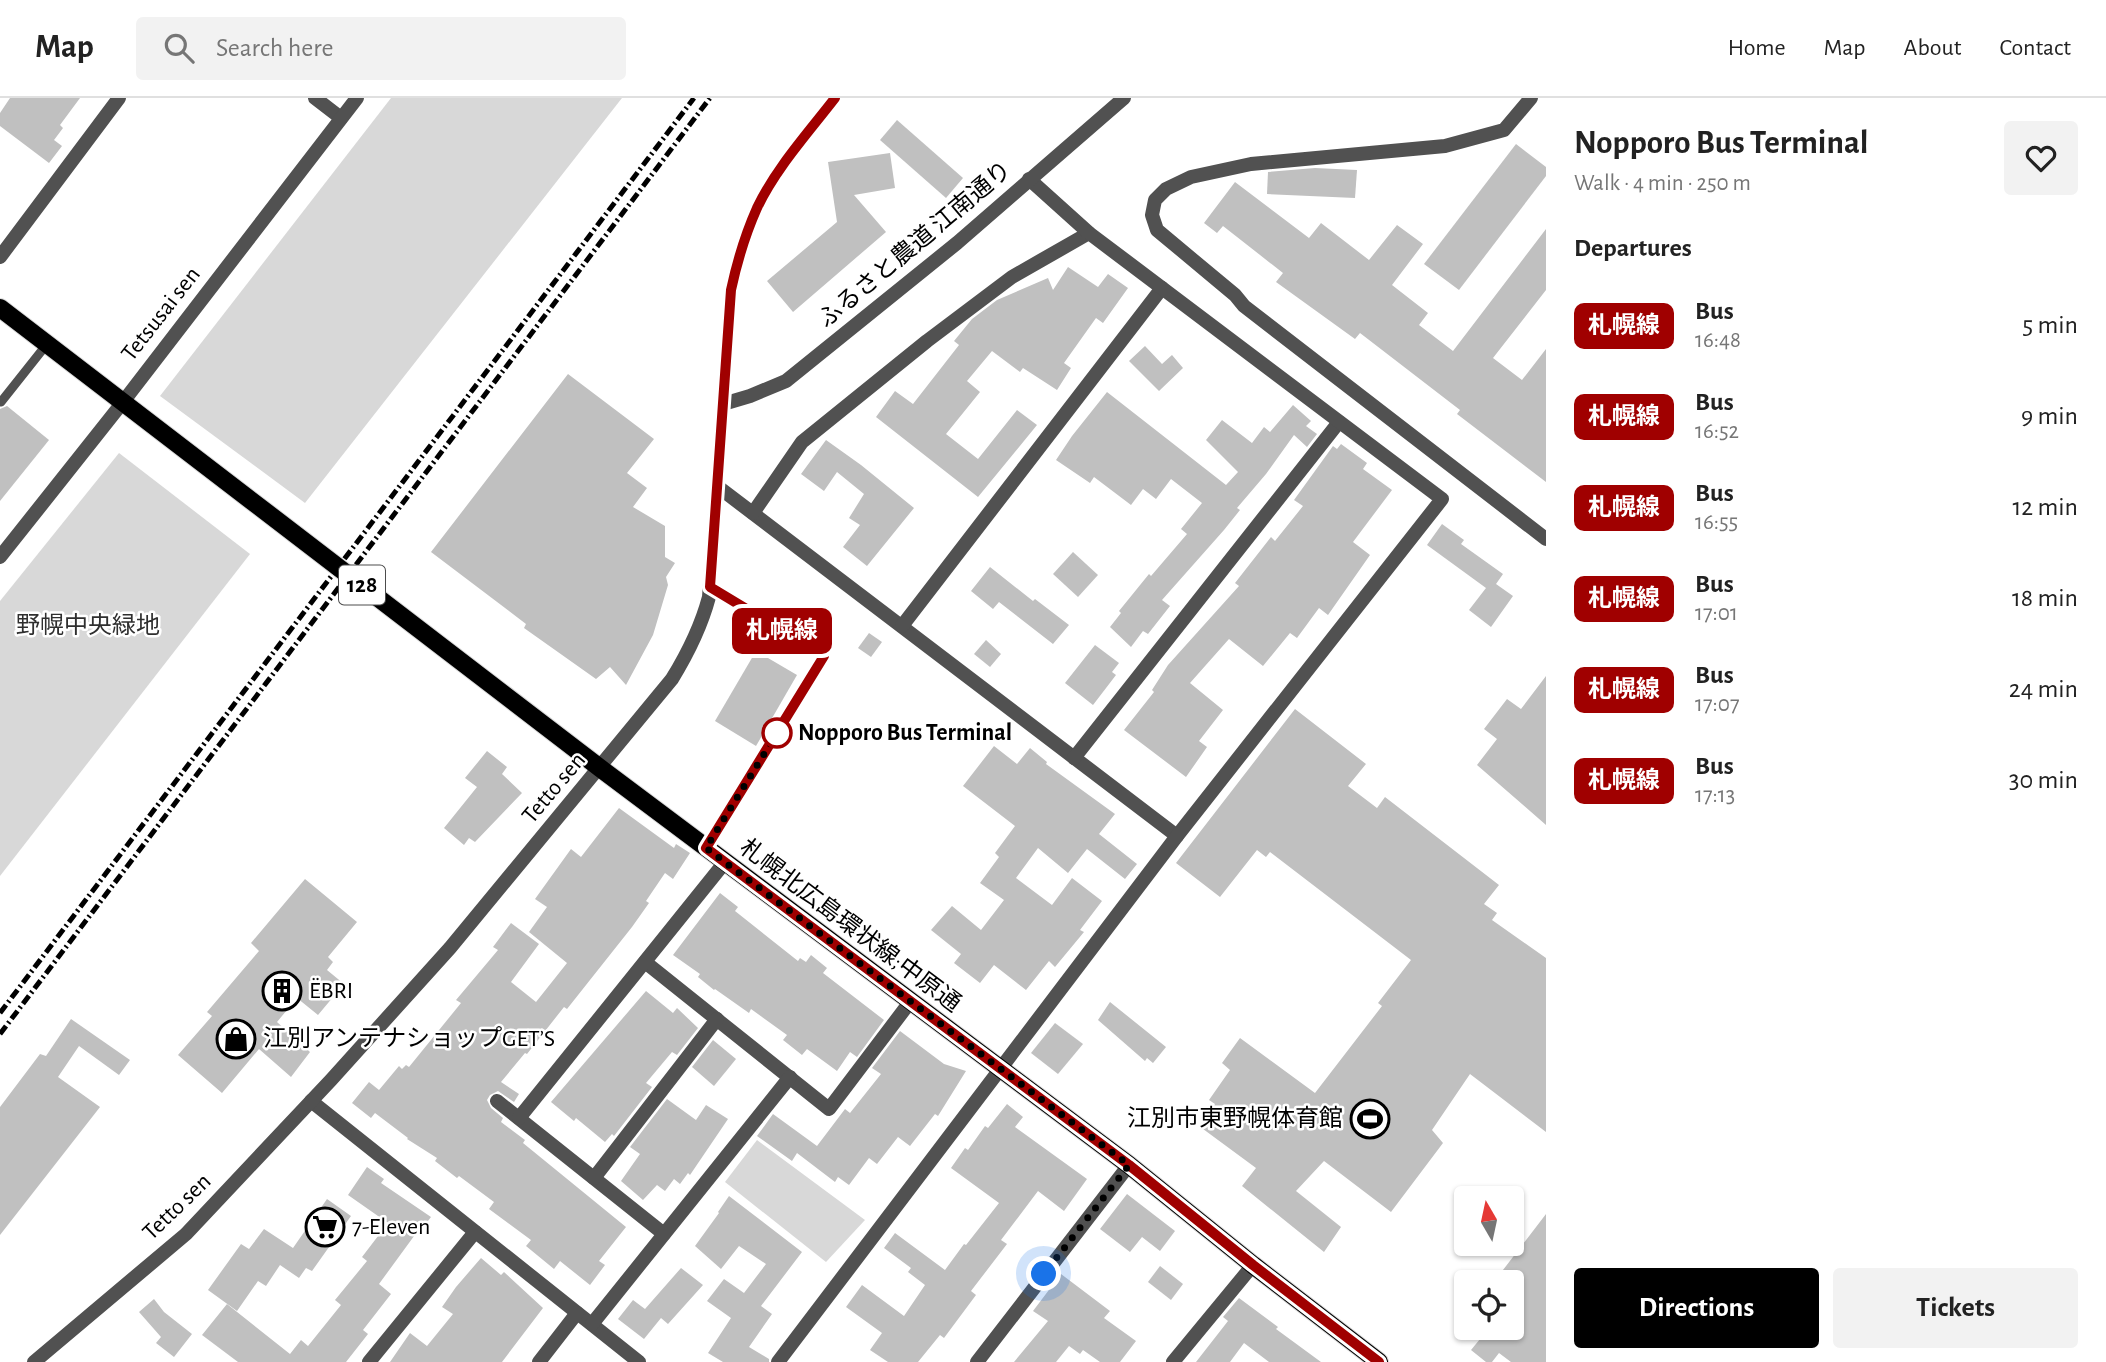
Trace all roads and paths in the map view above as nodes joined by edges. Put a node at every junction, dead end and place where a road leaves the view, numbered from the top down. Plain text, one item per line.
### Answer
1 (119, 98) edge
2 (315, 98) edge
3 (356, 98) edge
4 (835, 98) edge
5 (1124, 98) edge
6 (1531, 98) edge
7 (341, 118) junction
8 (1029, 179) junction
9 (1089, 233) junction
10 (0, 257) edge
11 (1162, 288) junction
12 (0, 308) edge
13 (47, 344) junction
14 (1, 402) edge
15 (123, 402) junction
16 (723, 404) junction
17 (1339, 422) junction
18 (718, 486) junction
19 (753, 513) junction
20 (1546, 539) edge
21 (0, 557) edge
22 (710, 587) junction
23 (902, 626) junction
24 (1074, 758) junction
25 (600, 768) junction
26 (1177, 836) junction
27 (706, 848) junction
28 (725, 862) junction
29 (645, 962) junction
30 (910, 1002) junction
31 (717, 1020) junction
32 (1001, 1070) junction
33 (790, 1077) junction
34 (311, 1101) junction
35 (498, 1101) dead end
36 (519, 1118) junction
37 (1129, 1165) junction
38 (594, 1178) junction
39 (475, 1232) junction
40 (664, 1234) junction
41 (1253, 1265) junction
42 (577, 1313) junction
43 (592, 1324) junction
44 (50, 1356) edge
45 (34, 1362) edge
46 (369, 1362) edge
47 (539, 1362) edge
48 (639, 1362) edge
49 (778, 1362) edge
50 (977, 1362) edge
51 (1173, 1362) edge
52 (1380, 1362) edge

1 - 10 street
2 - 7 street
3 - 7 street, Tetsusai sen
4 - 16 street, Tetto sen
5 - 8 street, ふるさと農道 江南通り
6 - 20 street
7 - 15 street, Tetsusai sen
8 - 9 street
8 - 16 street, ふるさと農道 江南通り
9 - 11 street
9 - 19 street
11 - 17 street
11 - 23 street
12 - 13 main road, 128
13 - 14 lane
13 - 15 main road, 128
15 - 21 street, Tetsusai sen
15 - 25 main road, 札幌北広島環状線;中原通 / 128
16 - 18 street, Tetto sen
17 - 24 street
17 - 26 street
18 - 19 street
18 - 22 street, Tetto sen
19 - 23 street
22 - 25 street, Tetto sen
22 - 27 lane
23 - 24 street
24 - 26 street
25 - 27 main road, 札幌北広島環状線;中原通 / 128
25 - 34 street, Tetto sen
26 - 32 street
27 - 28 main road, 札幌北広島環状線;中原通 / 128
28 - 29 street
28 - 30 main road, 札幌北広島環状線;中原通 / 128
29 - 31 street
29 - 36 street
30 - 32 main road, 札幌北広島環状線;中原通 / 128
30 - 33 street
31 - 33 street
31 - 38 street
32 - 37 main road, 札幌北広島環状線;中原通 / 128
32 - 49 street
33 - 40 street
34 - 39 street
34 - 44 street, Tetto sen
35 - 36 street
36 - 38 street
37 - 41 main road, 札幌北広島環状線;中原通 / 128
37 - 50 street
38 - 40 street
39 - 42 street
39 - 46 street
40 - 43 street
41 - 51 street
41 - 52 main road, 札幌北広島環状線;中原通 / 128
42 - 43 street
42 - 47 street
43 - 48 street
44 - 45 street, Tetto sen

